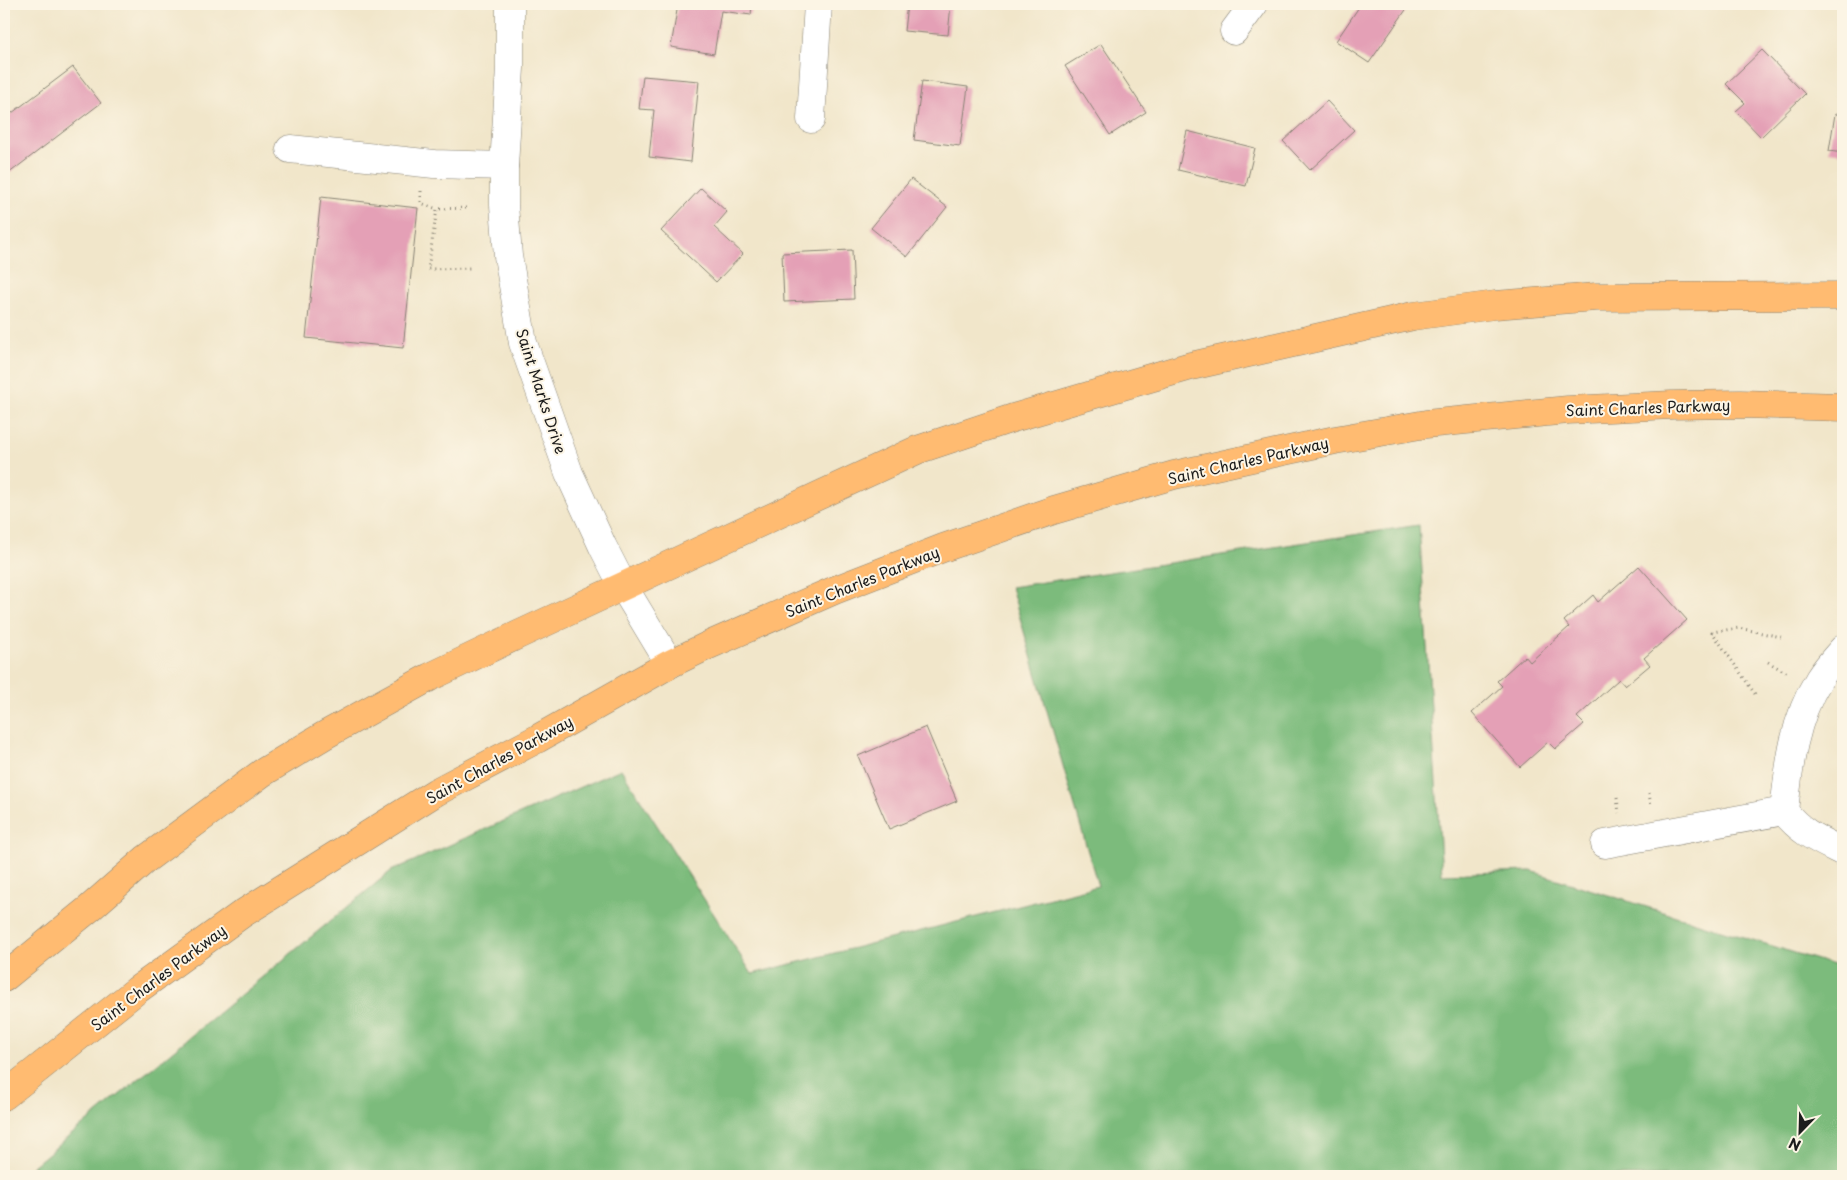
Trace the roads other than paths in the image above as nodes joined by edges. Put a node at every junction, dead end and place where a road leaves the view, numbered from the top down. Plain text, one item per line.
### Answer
1 (510, 4) edge
2 (818, 4) edge
3 (1254, 4) edge
4 (1234, 31) dead end
5 (811, 120) dead end
6 (290, 149) dead end
7 (504, 166) junction
8 (1843, 296) edge
9 (1843, 406) edge
10 (623, 586) junction
11 (1843, 649) edge
12 (670, 664) junction
13 (1784, 811) junction
14 (1605, 844) dead end
15 (1843, 852) edge
16 (4, 978) edge
17 (4, 1096) edge

1 - 7 street, Saint Marks Drive
2 - 5 street
3 - 4 street
6 - 7 street
7 - 10 street, Saint Marks Drive
8 - 10 main road
9 - 12 main road, Saint Charles Parkway
10 - 12 street, Saint Marks Drive
10 - 16 main road
11 - 13 street
12 - 17 main road, Saint Charles Parkway
13 - 14 street
13 - 15 street

